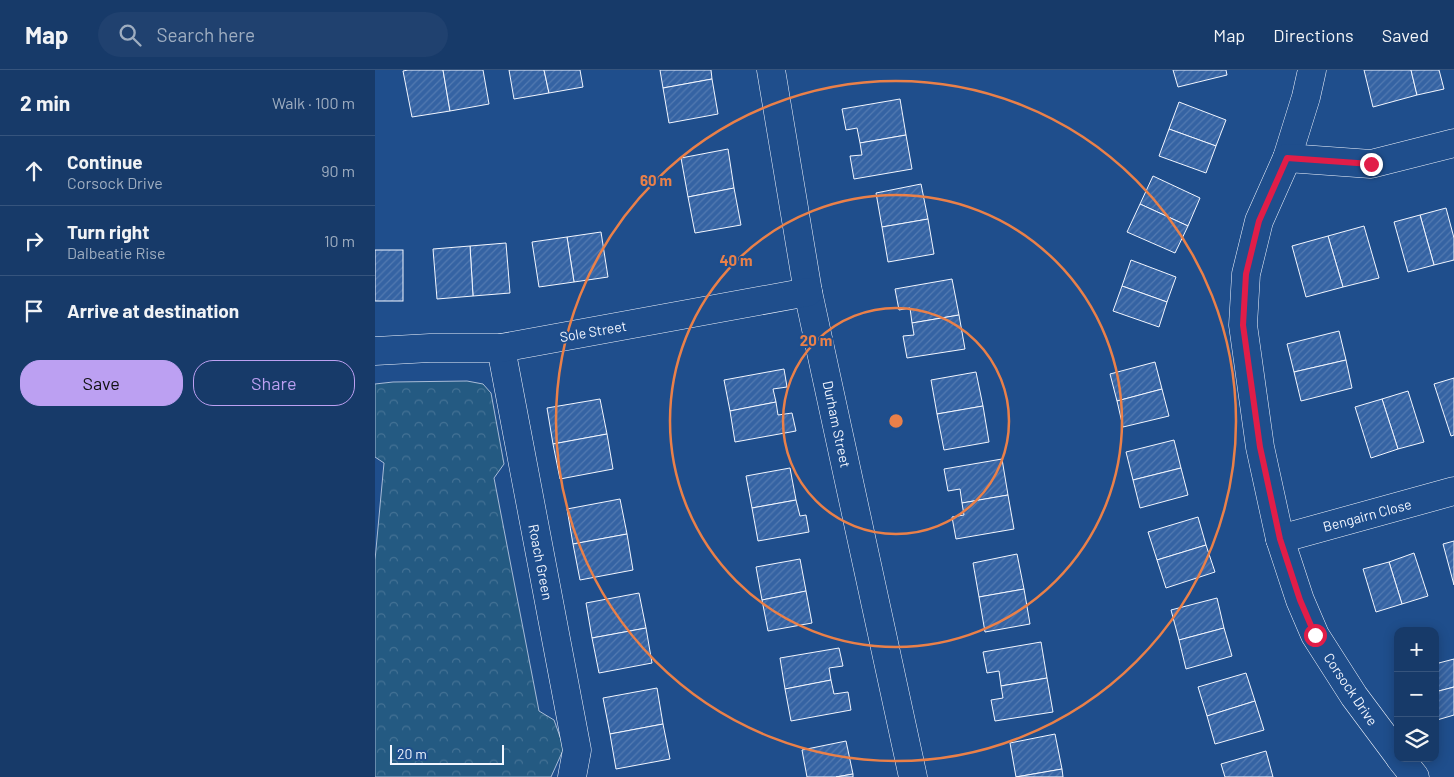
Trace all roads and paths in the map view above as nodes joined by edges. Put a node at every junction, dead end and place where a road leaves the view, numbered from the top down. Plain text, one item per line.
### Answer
1 (771, 70) edge
2 (1312, 70) edge
3 (1454, 142) edge
4 (1287, 158) junction
5 (808, 292) junction
6 (501, 348) junction
7 (375, 351) edge
8 (1454, 491) edge
9 (1280, 539) junction
10 (1394, 750) edge
11 (1403, 762) edge
12 (572, 777) edge
13 (913, 777) edge
14 (1415, 777) edge

1 - 5 street, Durham Street
2 - 4 street, Corsock Drive
3 - 4 street
4 - 9 street, Corsock Drive
5 - 6 street, Sole Street
5 - 13 street, Durham Street
6 - 7 street, Sole Street
6 - 12 street, Roach Green
8 - 9 street, Bengairn Close
9 - 10 street, Corsock Drive
11 - 14 street

